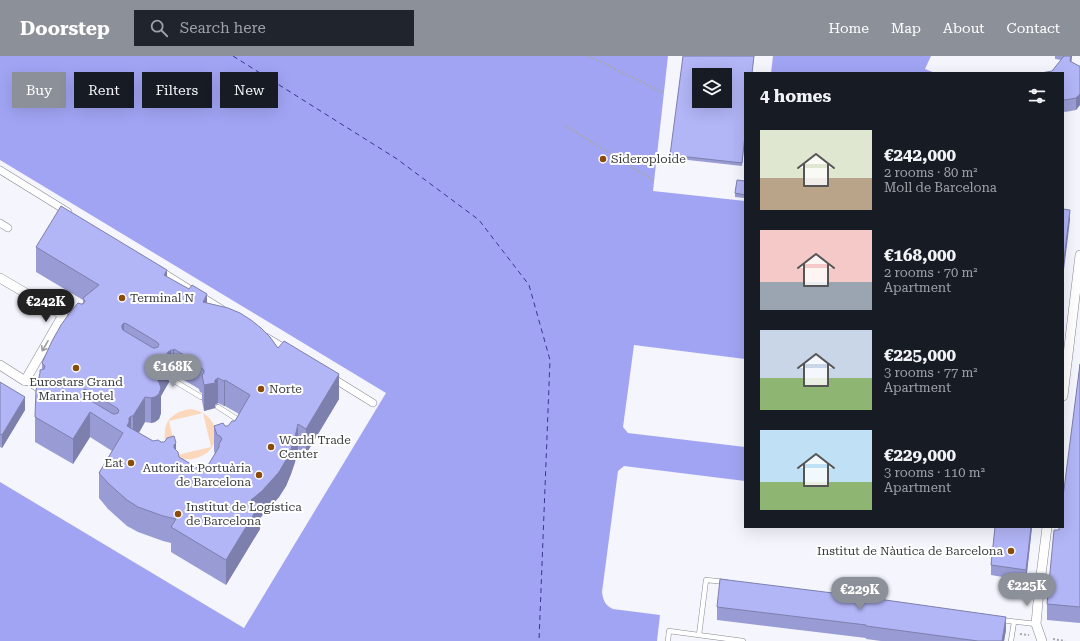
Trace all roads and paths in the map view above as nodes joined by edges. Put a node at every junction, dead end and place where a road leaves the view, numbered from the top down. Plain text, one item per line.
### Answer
1 (589, 56) edge
2 (664, 93) dead end
3 (566, 126) dead end
4 (0, 170) edge
5 (654, 181) dead end
6 (73, 216) edge
7 (0, 223) edge
8 (8, 228) dead end
9 (1080, 255) edge
10 (153, 266) edge
11 (0, 278) edge
12 (226, 312) edge
13 (260, 332) edge
14 (293, 353) edge
15 (0, 366) edge
16 (326, 374) edge
17 (171, 380) dead end
18 (25, 381) junction
19 (1064, 388) edge
20 (42, 392) edge
21 (201, 397) edge
22 (373, 403) dead end
23 (218, 407) dead end
24 (239, 429) edge
25 (1047, 528) edge
26 (729, 583) edge
27 (999, 619) edge
28 (1014, 622) junction
29 (1036, 624) junction
30 (699, 635) junction
31 (1053, 640) dead end
32 (668, 641) edge
33 (743, 641) edge
34 (1011, 641) edge
35 (1042, 641) edge
36 (1065, 641) edge

1 - 2 path
3 - 5 path
4 - 6 street
7 - 8 street
9 - 19 street
10 - 12 street
11 -> 18 street
13 - 14 street
15 - 18 street
16 - 22 street
17 - 21 lane
18 - 20 lane
23 - 24 lane
25 - 29 street
26 - 30 lane
27 - 28 lane
28 - 29 lane
28 - 34 lane
29 - 35 street
30 - 32 lane
30 - 33 lane
31 - 36 path

